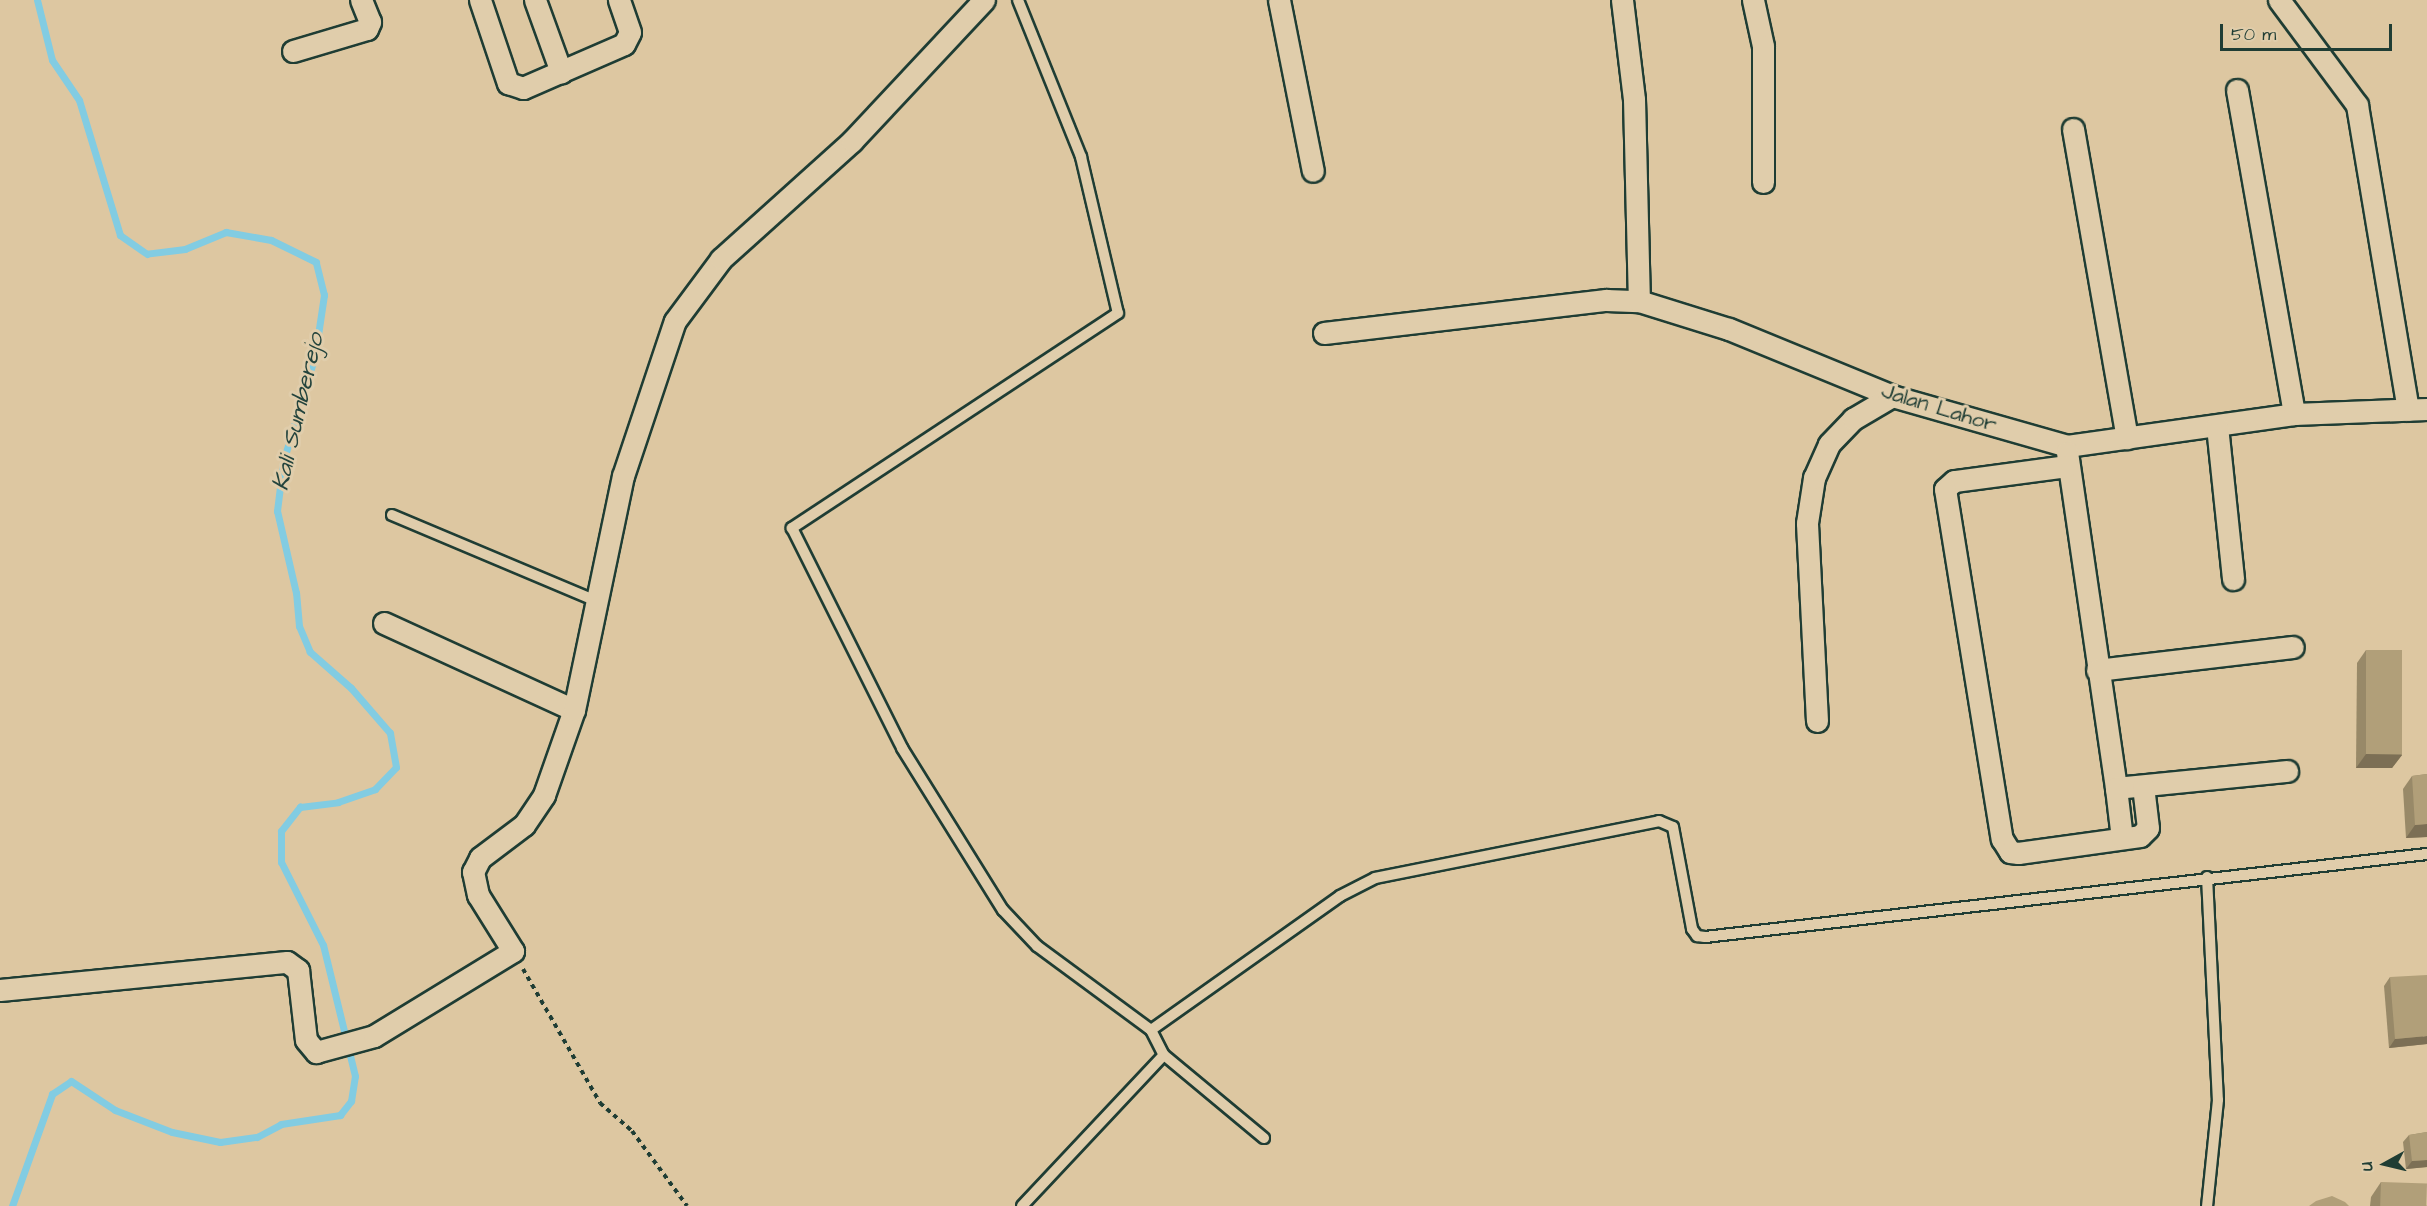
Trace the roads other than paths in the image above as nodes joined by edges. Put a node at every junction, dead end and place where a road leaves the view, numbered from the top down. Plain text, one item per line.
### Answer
1 (361, 0) edge
2 (480, 0) edge
3 (535, 0) edge
4 (619, 0) edge
5 (984, 0) edge
6 (1018, 0) edge
7 (1279, 0) edge
8 (1622, 0) edge
9 (1753, 0) edge
10 (2279, 0) edge
11 (293, 51) dead end
12 (561, 72) junction
13 (2237, 90) dead end
14 (2073, 129) dead end
15 (1313, 171) dead end
16 (1763, 182) dead end
17 (1640, 301) junction
18 (1324, 333) dead end
19 (1892, 396) junction
20 (2418, 410) edge
21 (2294, 414) junction
22 (2217, 426) junction
23 (2127, 438) junction
24 (2067, 456) junction
25 (392, 515) dead end
26 (2234, 579) dead end
27 (597, 601) junction
28 (384, 623) dead end
29 (2293, 647) dead end
30 (2097, 670) junction
31 (574, 710) junction
32 (1817, 722) dead end
33 (2287, 771) dead end
34 (2143, 786) junction
35 (2116, 788) junction
36 (2122, 838) junction
37 (2427, 854) edge
38 (2207, 877) junction
39 (0, 990) edge
40 (1151, 1030) junction
41 (1164, 1055) junction
42 (1264, 1138) dead end
43 (1022, 1206) edge
44 (2207, 1206) edge

1 - 11 street
2 - 12 street
3 - 12 street
4 - 12 street
5 - 27 street
6 - 40 lane
7 - 15 street
8 - 17 street
9 - 16 street
10 - 20 street
13 - 21 street
14 - 23 street
17 - 18 street, Jalan Lahor
17 - 19 street, Jalan Lahor
19 - 24 street, Jalan Lahor
19 - 32 street
20 - 21 street, Jalan Lahor
21 - 22 street, Jalan Lahor
22 - 23 street, Jalan Lahor
22 - 26 street
23 - 24 street, Jalan Lahor
24 - 30 street
24 - 36 street
25 - 27 lane
27 - 31 street
28 - 31 street
29 - 30 street
30 - 35 street
31 - 39 street
33 - 34 street
34 - 35 street
34 - 36 street
35 - 36 street
37 - 38 lane
38 - 40 lane
38 - 44 lane
40 - 41 lane
41 - 42 lane
41 - 43 lane

